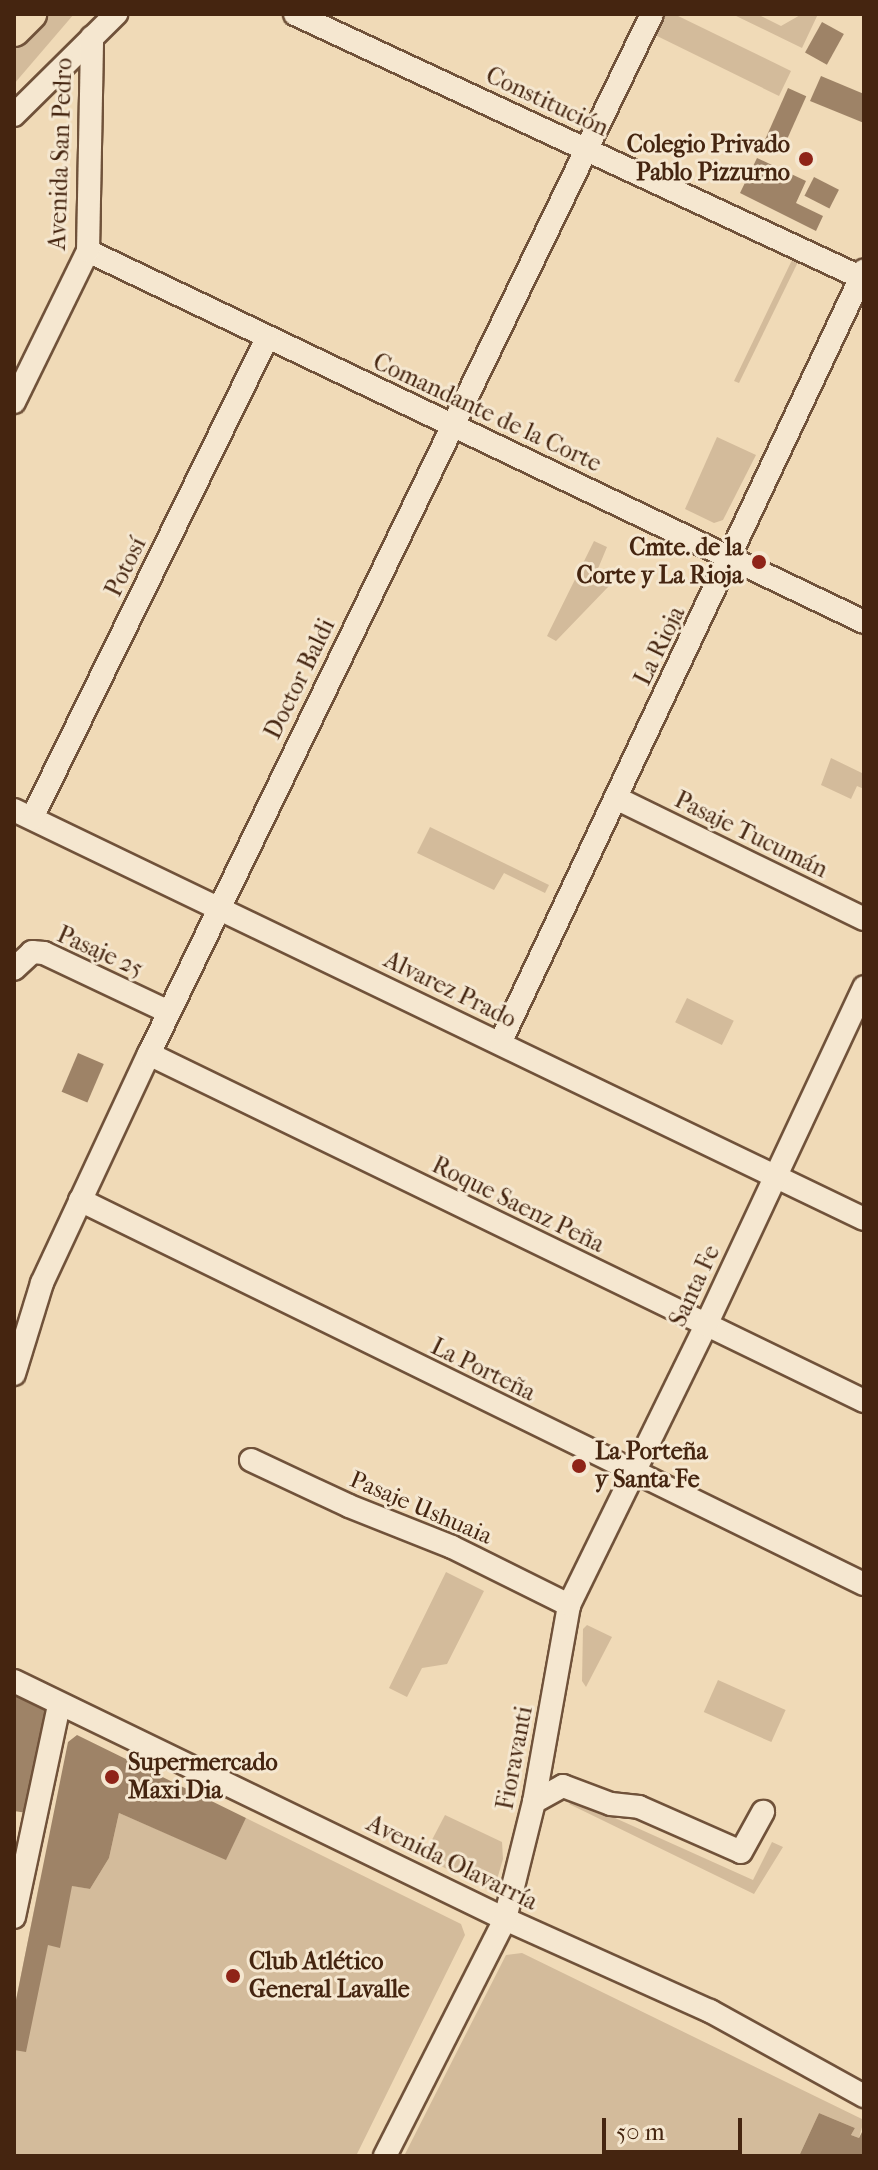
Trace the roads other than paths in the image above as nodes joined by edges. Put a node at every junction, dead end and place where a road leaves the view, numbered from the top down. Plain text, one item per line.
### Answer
1 (30, 14) edge
2 (116, 14) edge
3 (295, 14) edge
4 (652, 14) edge
5 (14, 30) edge
6 (92, 37) junction
7 (14, 115) edge
8 (586, 149) junction
9 (88, 251) junction
10 (863, 276) edge
11 (267, 338) junction
12 (14, 402) edge
13 (452, 425) junction
14 (731, 559) junction
15 (864, 622) edge
16 (616, 798) junction
17 (23, 814) edge
18 (218, 908) junction
19 (864, 919) edge
20 (14, 969) edge
21 (864, 987) edge
22 (169, 1012) junction
23 (500, 1043) junction
24 (149, 1054) junction
25 (774, 1176) junction
26 (80, 1200) junction
27 (864, 1219) edge
28 (706, 1325) junction
29 (14, 1374) edge
30 (864, 1401) edge
31 (251, 1460) dead end
32 (634, 1474) junction
33 (864, 1584) edge
34 (569, 1605) junction
35 (14, 1681) edge
36 (59, 1705) junction
37 (534, 1802) junction
38 (763, 1812) dead end
39 (23, 1824) edge
40 (14, 1917) edge
41 (505, 1919) junction
42 (864, 2096) edge
43 (385, 2156) edge

1 - 5 highway
2 - 6 street
3 - 8 street, Constitución
4 - 8 street, Doctor Baldi
6 - 7 street
6 - 9 street, Avenida San Pedro
8 - 10 street, Constitución
8 - 13 street, Doctor Baldi
9 - 11 street, Comandante de la Corte
9 - 12 street, Avenida San Pedro
10 - 14 street, La Rioja
11 - 13 street, Comandante de la Corte
11 - 17 street, Potosí
13 - 14 street, Comandante de la Corte
13 - 18 street, Doctor Baldi
14 - 15 street, Comandante de la Corte
14 - 16 street, La Rioja
16 - 19 street, Pasaje Tucumán
16 - 23 street, La Rioja
17 - 18 street, Alvarez Prado
18 - 22 street, Doctor Baldi
18 - 23 street, Alvarez Prado
20 - 22 street, Pasaje 25
21 - 25 street, Santa Fe
22 - 24 street, Doctor Baldi
23 - 25 street, Alvarez Prado
24 - 26 street, Doctor Baldi
24 - 28 street, Roque Saenz Peña
25 - 27 street, Alvarez Prado
25 - 28 street, Santa Fe
26 - 29 street, Doctor Baldi
26 - 32 street, La Porteña
28 - 30 street, Roque Saenz Peña
28 - 32 street, Santa Fe
31 - 34 street, Pasaje Ushuaia
32 - 33 street, La Porteña
32 - 34 street, Santa Fe
34 - 37 street, Fioravanti
35 - 36 street, Avenida Olavarría
36 - 39 street
36 - 41 street, Avenida Olavarría
37 - 38 street
37 - 41 street, Fioravanti
39 - 40 street
41 - 42 street, Avenida Olavarría
41 - 43 street, Fioravanti

